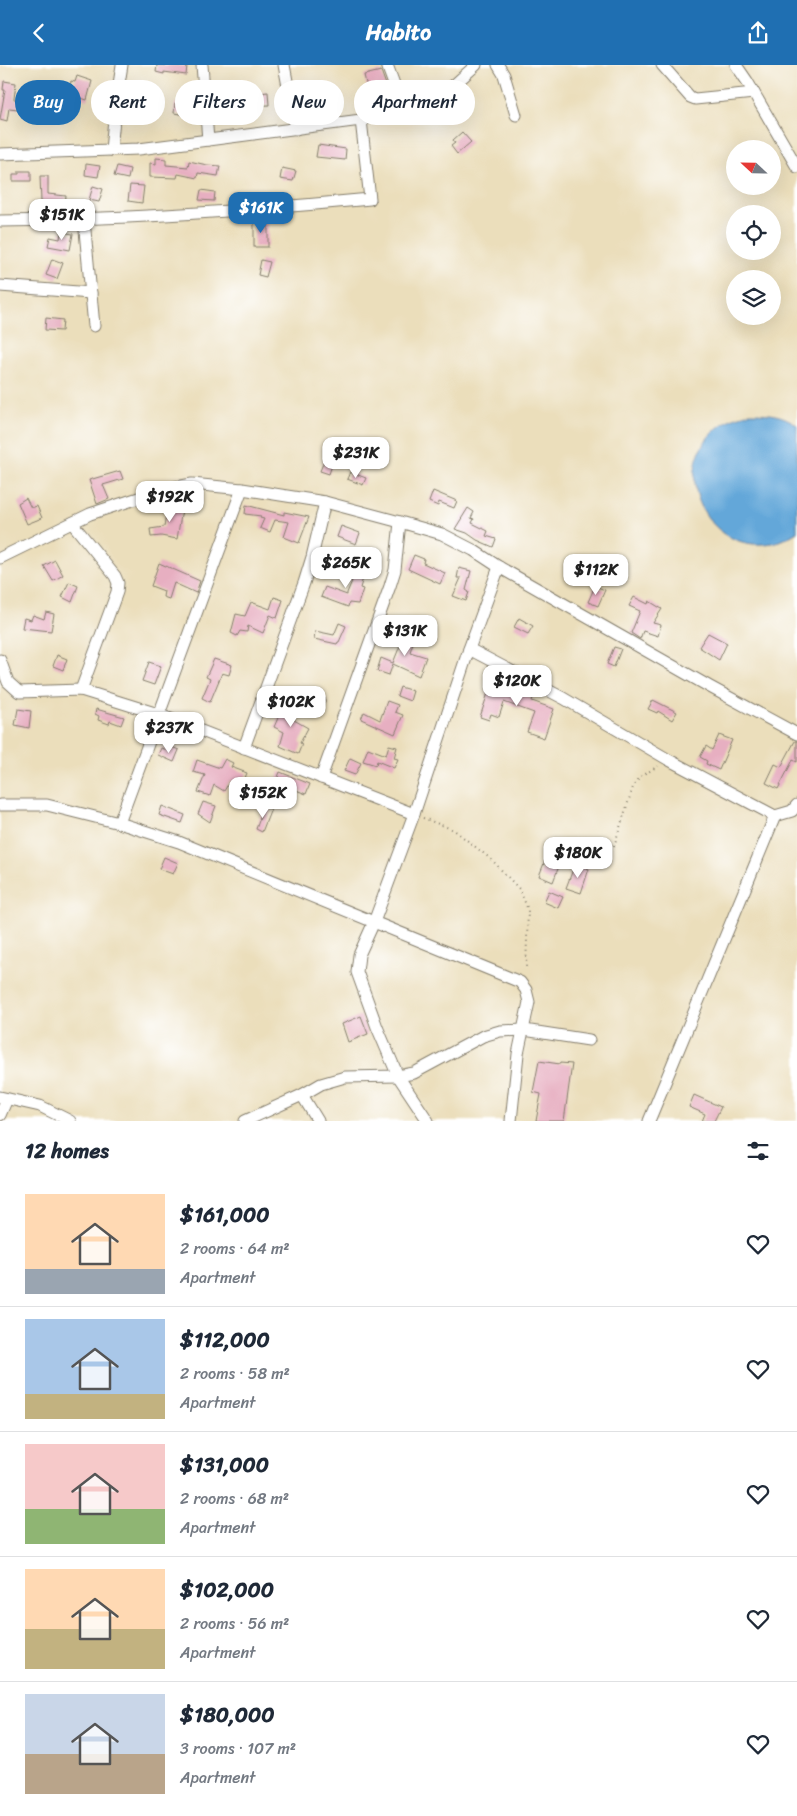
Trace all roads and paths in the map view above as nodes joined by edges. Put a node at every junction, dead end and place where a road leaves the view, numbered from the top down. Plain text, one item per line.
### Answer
1 (122, 65) edge
2 (202, 65) edge
3 (284, 65) edge
4 (387, 65) edge
5 (476, 65) edge
6 (498, 65) edge
7 (662, 65) edge
8 (736, 65) edge
9 (392, 80) edge
10 (460, 80) edge
11 (754, 93) junction
12 (516, 115) dead end
13 (354, 121) edge
14 (362, 125) edge
15 (296, 129) junction
16 (208, 140) junction
17 (111, 150) junction
18 (0, 155) edge
19 (797, 167) edge
20 (84, 220) junction
21 (0, 221) edge
22 (0, 286) edge
23 (91, 293) junction
24 (94, 325) dead end
25 (242, 489) junction
26 (325, 502) junction
27 (400, 522) junction
28 (72, 523) junction
29 (0, 558) edge
30 (499, 567) junction
31 (469, 649) junction
32 (0, 660) edge
33 (82, 690) junction
34 (158, 714) junction
35 (797, 734) edge
36 (244, 748) junction
37 (669, 760) junction
38 (321, 778) junction
39 (0, 805) edge
40 (797, 805) edge
41 (414, 814) junction
42 (775, 817) junction
43 (119, 823) junction
44 (614, 845) dead end
45 (374, 922) junction
46 (526, 968) dead end
47 (524, 1030) junction
48 (589, 1040) dead end
49 (398, 1076) junction
50 (302, 1095) junction
51 (3, 1098) edge
52 (0, 1115) edge
53 (70, 1121) edge
54 (245, 1121) edge
55 (318, 1121) edge
56 (428, 1121) edge
57 (511, 1121) edge
58 (649, 1121) edge

1 - 17 street
2 - 16 street
3 - 15 street
4 - 9 street
5 - 10 street
6 - 12 street
7 - 11 street
8 - 11 street
11 - 19 street
13 - 15 street
14 - 20 street
15 - 16 street
16 - 17 street
17 - 18 street
20 - 21 street
20 - 23 street
22 - 23 street
23 - 24 street
25 - 26 street
25 - 28 street
25 - 34 street
26 - 27 street
26 - 36 street
27 - 30 street
27 - 38 street
28 - 29 street
28 - 33 street
30 - 31 street
30 - 35 street
31 - 37 street
31 - 41 street
32 - 33 street
33 - 34 street
34 - 36 street
34 - 43 street
36 - 38 street
37 - 42 street
37 - 44 path
38 - 41 street
39 - 43 street
40 - 42 street
41 - 45 street
41 - 46 path
42 - 58 street
43 - 45 street
45 - 47 street
45 - 49 street
47 - 48 street
47 - 49 street
47 - 57 street
49 - 50 street
49 - 56 street
50 - 54 street
50 - 55 street
51 - 52 street
51 - 53 street

